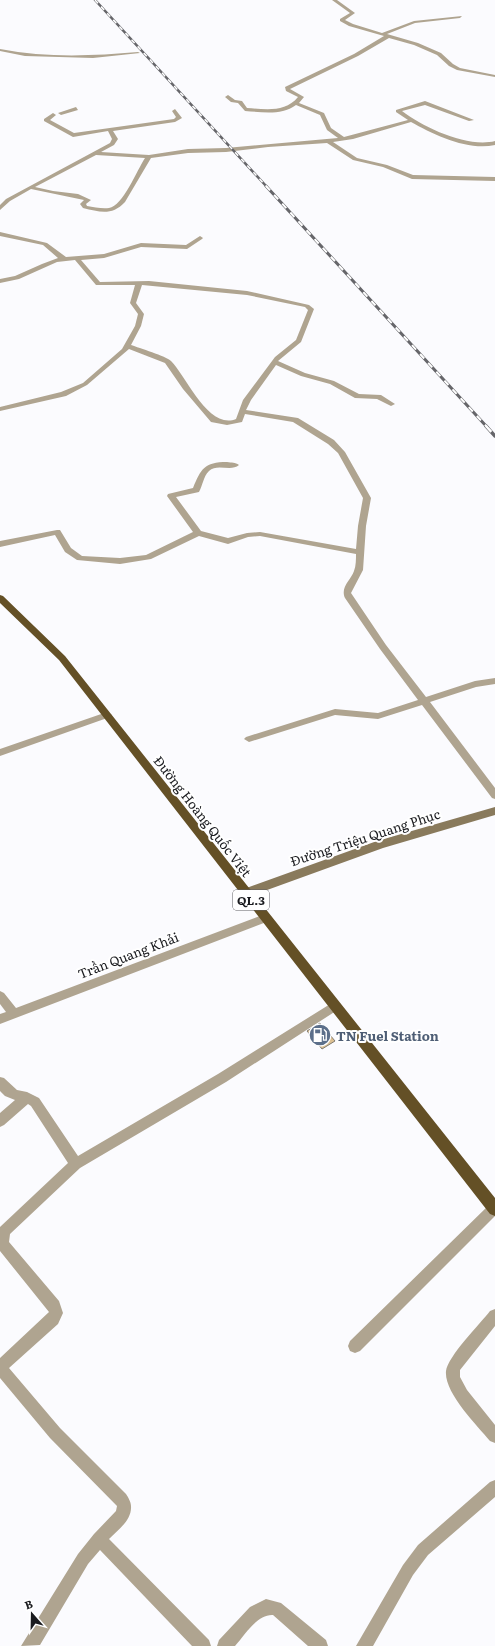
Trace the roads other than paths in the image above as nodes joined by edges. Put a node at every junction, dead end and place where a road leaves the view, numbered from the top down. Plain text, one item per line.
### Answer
1 (334, 0) edge
2 (460, 17) dead end
3 (386, 35) junction
4 (0, 50) edge
5 (138, 53) dead end
6 (495, 76) edge
7 (228, 97) dead end
8 (297, 104) junction
9 (76, 109) dead end
10 (174, 111) dead end
11 (60, 113) dead end
12 (53, 115) dead end
13 (471, 120) dead end
14 (410, 121) junction
15 (110, 130) junction
16 (343, 139) junction
17 (328, 141) junction
18 (495, 142) edge
19 (95, 153) junction
20 (149, 157) junction
21 (495, 179) edge
22 (30, 187) junction
23 (0, 208) edge
24 (0, 234) edge
25 (200, 238) dead end
26 (76, 258) junction
27 (66, 259) junction
28 (0, 281) edge
29 (139, 283) junction
30 (128, 346) junction
31 (274, 362) junction
32 (391, 404) dead end
33 (0, 409) edge
34 (243, 412) junction
35 (234, 465) dead end
36 (198, 533) junction
37 (0, 544) edge
38 (360, 552) junction
39 (0, 598) edge
40 (495, 681) edge
41 (425, 701) junction
42 (107, 715) junction
43 (249, 739) dead end
44 (0, 753) edge
45 (495, 795) edge
46 (495, 811) edge
47 (245, 893) junction
48 (265, 918) junction
49 (0, 996) edge
50 (335, 1006) junction
51 (14, 1014) junction
52 (0, 1019) edge
53 (0, 1082) edge
54 (27, 1097) junction
55 (0, 1121) edge
56 (76, 1164) junction
57 (494, 1209) edge
58 (495, 1316) edge
59 (355, 1346) dead end
60 (495, 1436) edge
61 (495, 1487) edge
62 (99, 1539) junction
63 (29, 1646) edge
64 (203, 1646) edge
65 (224, 1646) edge
66 (320, 1646) edge
67 (364, 1646) edge

1 - 3 street
2 - 3 street
3 - 6 street
3 - 8 street
4 - 5 street
7 - 8 street
8 - 16 street
9 - 11 street
10 - 15 street
12 - 15 street
13 - 14 street
14 - 16 street
14 - 18 street
15 - 19 street
16 - 17 street
17 - 20 street
17 - 21 street
19 - 20 street
19 - 22 street
20 - 22 street
22 - 23 street
24 - 27 street
25 - 26 street
26 - 27 street
26 - 29 street
27 - 28 street
29 - 30 street
29 - 31 street
30 - 33 street
30 - 34 street
31 - 32 street
31 - 34 street
34 - 38 street
35 - 36 street
36 - 37 street
36 - 38 street
38 - 41 street
39 - 42 highway, Đường Hoàng Quốc Việt / QL.3
40 - 41 street
41 - 43 street
41 - 45 street
42 - 44 street
42 - 47 highway, Đường Hoàng Quốc Việt / QL.3
46 - 47 main road, Đường Triệu Quang Phục
47 - 48 highway, Đường Hoàng Quốc Việt / QL.3
48 - 50 highway, Đường Hoàng Quốc Việt / QL.3
48 - 51 street, Trần Quang Khải
49 - 51 street
50 - 56 street
50 - 57 highway, Đường Hoàng Quốc Việt / QL.3
51 - 52 street, Trần Quang Khải
53 - 54 street
54 - 55 street
54 - 56 street
56 - 62 street
57 - 59 street
58 - 60 street
61 - 67 street
62 - 63 street
62 - 64 street
65 - 66 street

